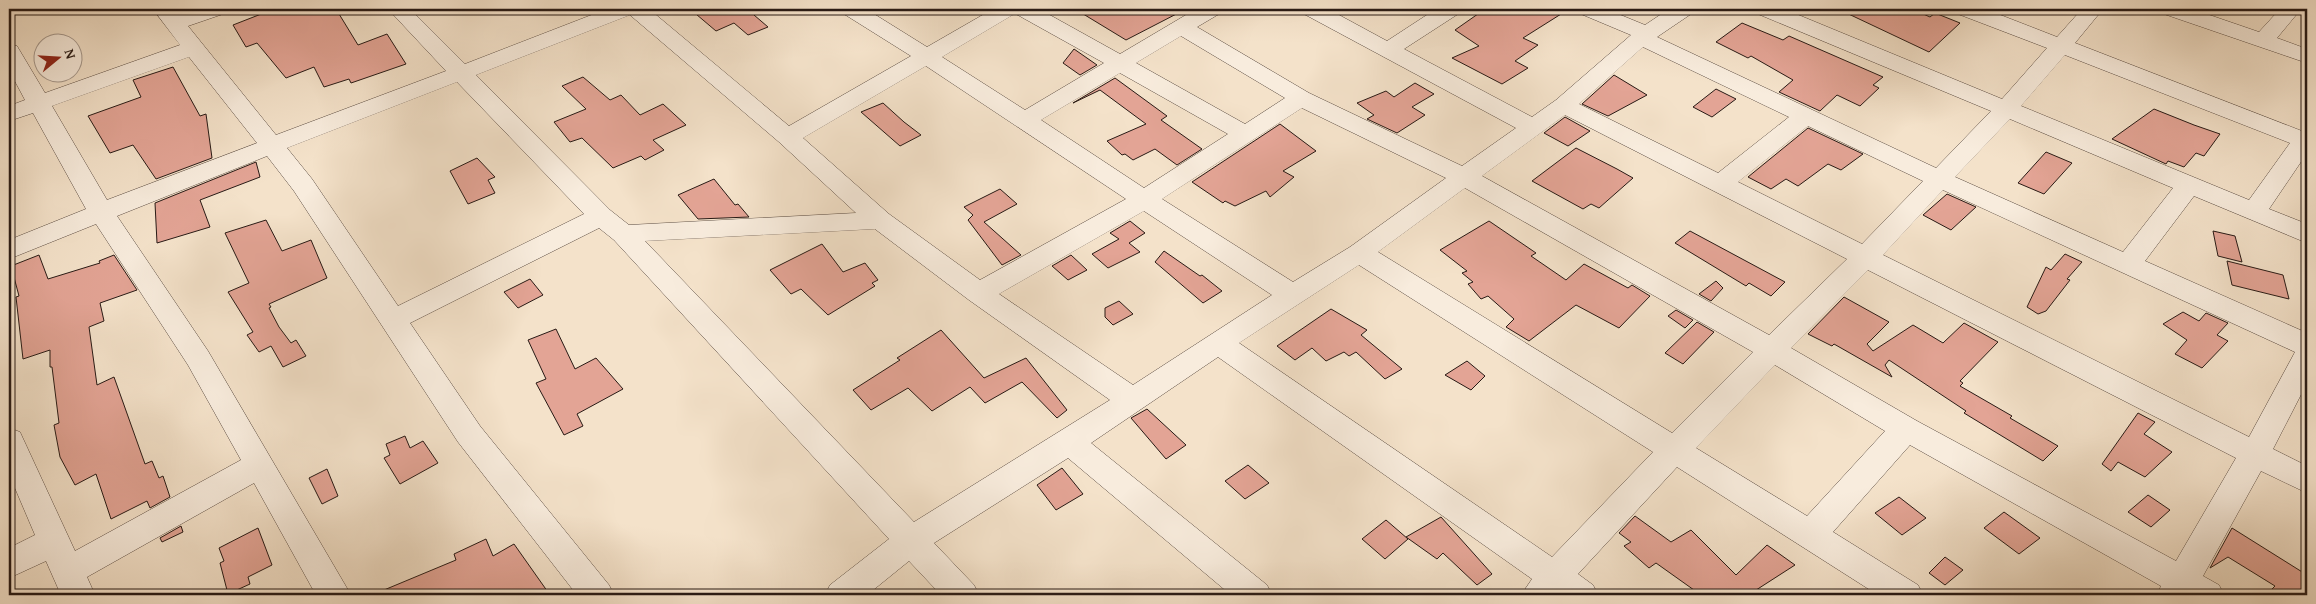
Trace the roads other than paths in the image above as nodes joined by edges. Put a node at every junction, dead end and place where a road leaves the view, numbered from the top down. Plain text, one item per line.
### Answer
1 (215, 9) edge
2 (398, 9) edge
3 (625, 9) edge
4 (636, 9) edge
5 (852, 9) edge
6 (1008, 9) edge
7 (1024, 9) edge
8 (1211, 9) edge
9 (1312, 9) edge
10 (1450, 9) edge
11 (1589, 9) edge
12 (1683, 9) edge
13 (1766, 9) edge
14 (1966, 9) edge
15 (2093, 9) edge
16 (2172, 9) edge
17 (2291, 9) edge
18 (168, 16) edge
19 (1182, 27) junction
20 (1644, 36) junction
21 (2263, 41) junction
22 (2059, 46) junction
23 (193, 48) junction
24 (1388, 50) junction
25 (9, 51) edge
26 (927, 56) junction
27 (2307, 56) edge
28 (1122, 63) junction
29 (462, 74) junction
30 (1301, 98) junction
31 (38, 104) junction
32 (1564, 105) junction
33 (2006, 109) junction
34 (9, 114) edge
35 (1806, 116) junction
36 (1023, 121) junction
37 (1532, 127) junction
38 (1246, 134) junction
39 (787, 137) junction
40 (2306, 140) edge
41 (271, 146) junction
42 (1464, 177) junction
43 (1940, 178) junction
44 (1721, 183) junction
45 (2189, 185) junction
46 (1142, 200) junction
47 (101, 212) junction
48 (2254, 212) junction
49 (601, 216) junction
50 (880, 220) junction
51 (623, 234) junction
52 (2307, 234) edge
53 (9, 250) edge
54 (1359, 254) junction
55 (1865, 258) junction
56 (2129, 263) junction
57 (979, 292) junction
58 (1292, 295) junction
59 (393, 320) junction
60 (1218, 342) junction
61 (2307, 345) edge
62 (1772, 350) junction
63 (2307, 356) edge
64 (1131, 400) junction
65 (1906, 429) junction
66 (9, 440) edge
67 (1069, 442) junction
68 (1676, 450) junction
69 (2255, 454) junction
70 (259, 465) junction
71 (2307, 480) edge
72 (1811, 534) junction
73 (55, 541) junction
74 (910, 542) junction
75 (9, 564) edge
76 (73, 583) edge
77 (1547, 586) edge
78 (2187, 590) edge
79 (334, 595) edge
80 (597, 595) edge
81 (842, 595) edge
82 (962, 595) edge
83 (1255, 595) edge
84 (1581, 595) edge
85 (1906, 595) edge

1 - 18 street
2 - 29 street
3 - 29 street
4 - 39 street
5 - 26 street
6 - 26 street
7 - 28 street
8 - 19 street
9 - 24 street
10 - 24 street
11 - 20 street
12 - 20 street
13 - 33 street
14 - 22 street
15 - 22 street
16 - 21 street
17 - 21 street
18 - 23 street
19 - 28 street
19 - 30 street
20 - 32 street
20 - 35 street
21 - 27 street
22 - 33 street
22 - 40 street
23 - 31 street
23 - 41 street
24 - 37 street
25 - 31 street
26 - 36 street
26 - 39 street
28 - 36 street
28 - 38 street
29 - 41 street
29 - 49 street
30 - 38 street
30 - 42 street
31 - 34 street
31 - 47 street
32 - 37 street
32 - 44 street
33 - 43 street
33 - 45 street
35 - 43 street
35 - 44 street
36 - 46 street
37 - 42 street
38 - 46 street
39 - 50 street
40 - 48 street
41 - 47 street
41 - 59 street
42 - 54 street
42 - 62 street
43 - 55 street
43 - 56 street
44 - 55 street
45 - 48 street
45 - 56 street
46 - 57 street
46 - 58 street
47 - 53 street
47 - 70 street
48 - 52 street
49 - 51 street
49 - 59 street
50 - 51 street
50 - 57 street
51 - 74 street
54 - 58 street
54 - 68 street
55 - 62 street
55 - 69 street
56 - 61 street
57 - 64 street
58 - 60 street
59 - 80 street
60 - 64 street
60 - 77 street
62 - 65 street
62 - 68 street
63 - 69 street
64 - 67 street
65 - 72 street
65 - 78 street
66 - 73 street
67 - 74 street
67 - 83 street
68 - 72 street
68 - 77 street
69 - 71 street
69 - 78 street
70 - 76 street
70 - 79 street
72 - 85 street
73 - 75 street
73 - 76 street
74 - 81 street
74 - 82 street
77 - 84 street

